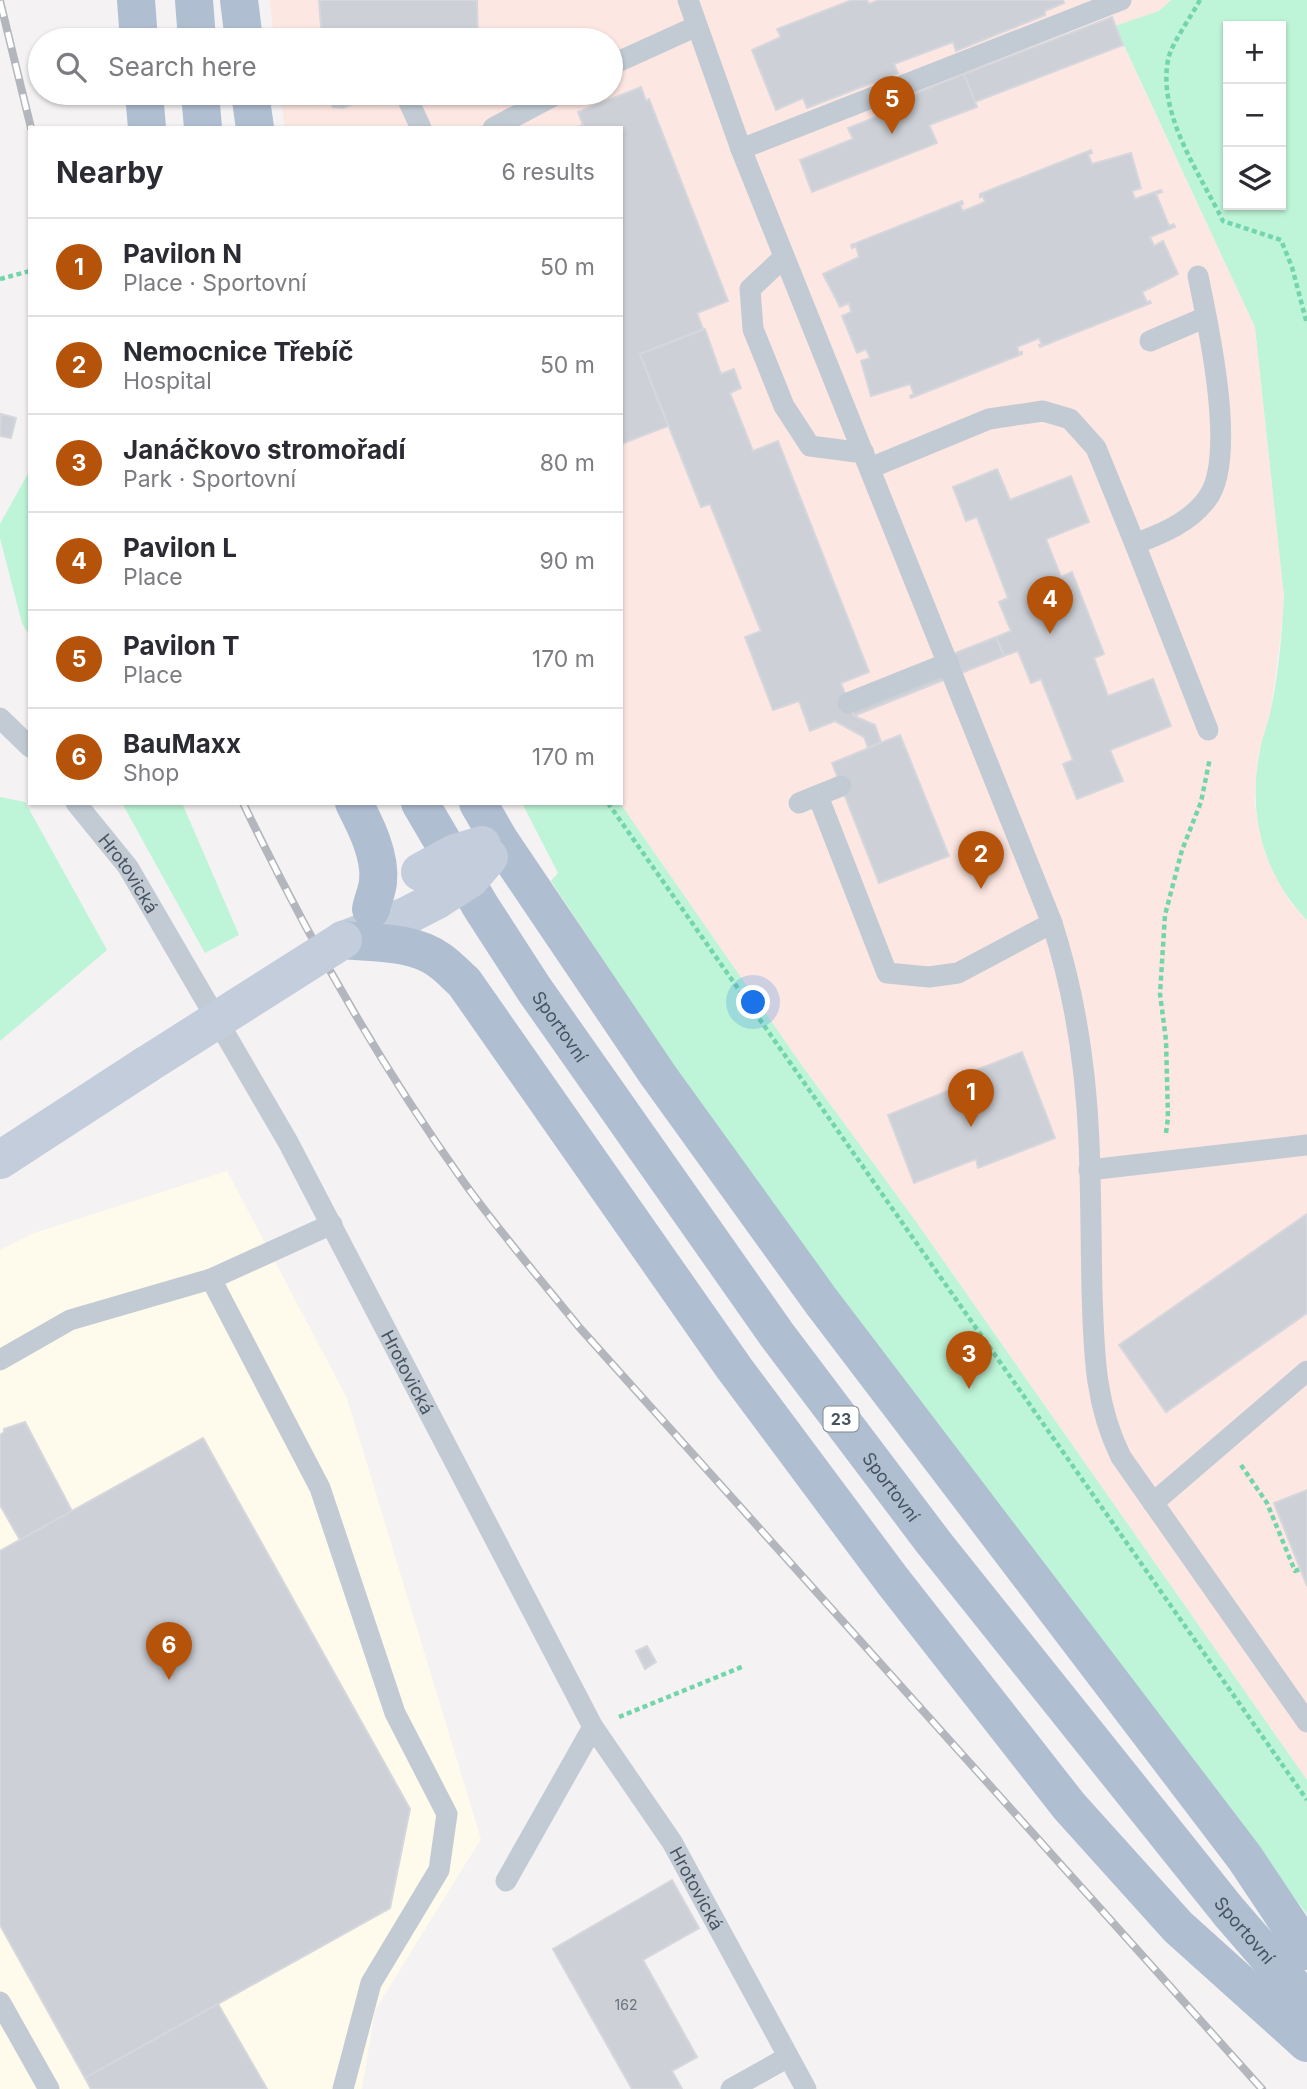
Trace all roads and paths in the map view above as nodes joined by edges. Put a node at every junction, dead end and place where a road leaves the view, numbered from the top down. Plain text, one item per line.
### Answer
1 (136, 0) edge
2 (194, 0) edge
3 (239, 0) edge
4 (688, 0) edge
5 (1121, 0) edge
6 (1200, 0) edge
7 (697, 26) junction
8 (138, 28) edge
9 (196, 28) edge
10 (242, 28) edge
11 (623, 60) edge
12 (145, 105) edge
13 (202, 105) edge
14 (252, 105) edge
15 (410, 105) edge
16 (536, 105) edge
17 (147, 126) edge
18 (203, 126) edge
19 (255, 126) edge
20 (420, 126) edge
21 (497, 126) edge
22 (741, 149) junction
23 (784, 257) junction
24 (28, 272) edge
25 (1198, 276) dead end
26 (0, 279) edge
27 (1206, 317) junction
28 (1307, 324) edge
29 (1150, 341) dead end
30 (867, 460) junction
31 (1135, 544) junction
32 (948, 663) junction
33 (848, 703) dead end
34 (0, 718) edge
35 (1208, 730) joint
36 (28, 745) edge
37 (841, 786) dead end
38 (78, 805) edge
39 (355, 805) edge
40 (421, 805) edge
41 (479, 805) edge
42 (609, 805) edge
43 (490, 847) junction
44 (428, 886) junction
45 (371, 909) junction
46 (1052, 923) junction
47 (343, 940) junction
48 (1307, 1145) edge
49 (0, 1160) edge
50 (1161, 1162) junction
51 (1089, 1170) junction
52 (332, 1224) junction
53 (211, 1279) junction
54 (0, 1360) edge
55 (1307, 1371) edge
56 (1224, 1442) junction
57 (1153, 1503) junction
58 (1300, 1569) dead end
59 (744, 1666) dead end
60 (1307, 1722) edge
61 (593, 1727) junction
62 (1307, 1800) edge
63 (506, 1881) dead end
64 (1307, 1951) edge
65 (0, 2002) edge
66 (1307, 2002) edge
67 (1307, 2043) edge
68 (788, 2057) junction
69 (49, 2089) edge
70 (343, 2089) edge
71 (731, 2089) edge
72 (806, 2089) edge

1 - 8 main road
2 - 9 main road
3 - 10 main road
4 - 7 lane
5 - 22 lane
6 - 28 path
7 - 11 lane
7 - 22 lane
12 - 17 main road
13 - 18 main road
14 - 19 main road
15 - 20 lane
16 - 21 lane
22 - 23 lane
23 - 30 lane
23 - 30 lane
24 - 26 path
25 - 27 lane
27 - 29 lane
27 - 31 lane
30 - 31 lane
30 - 32 lane
31 - 35 lane
32 - 33 lane
32 - 46 lane
34 - 36 lane
35 - 50 path
37 - 46 lane
38 - 52 lane, Hrotovická
39 - 45 main road
40 - 66 main road, Sportovní / 23
41 - 43 main road
42 - 62 path
43 - 44 main road, bridge
43 - 64 main road
44 - 45 main road
44 - 47 main road
45 - 47 main road
46 - 51 lane
47 - 49 main road, bridge
47 - 67 main road
48 - 50 lane
50 - 51 lane
51 - 57 lane
52 - 53 lane
52 - 61 lane, Hrotovická
53 - 54 lane
53 - 70 lane
55 - 56 lane
56 - 57 lane
56 - 58 path
57 - 60 lane
59 - 61 path
61 - 63 lane
61 - 68 lane, Hrotovická
65 - 69 lane
68 - 71 lane
68 - 72 lane, Hrotovická

